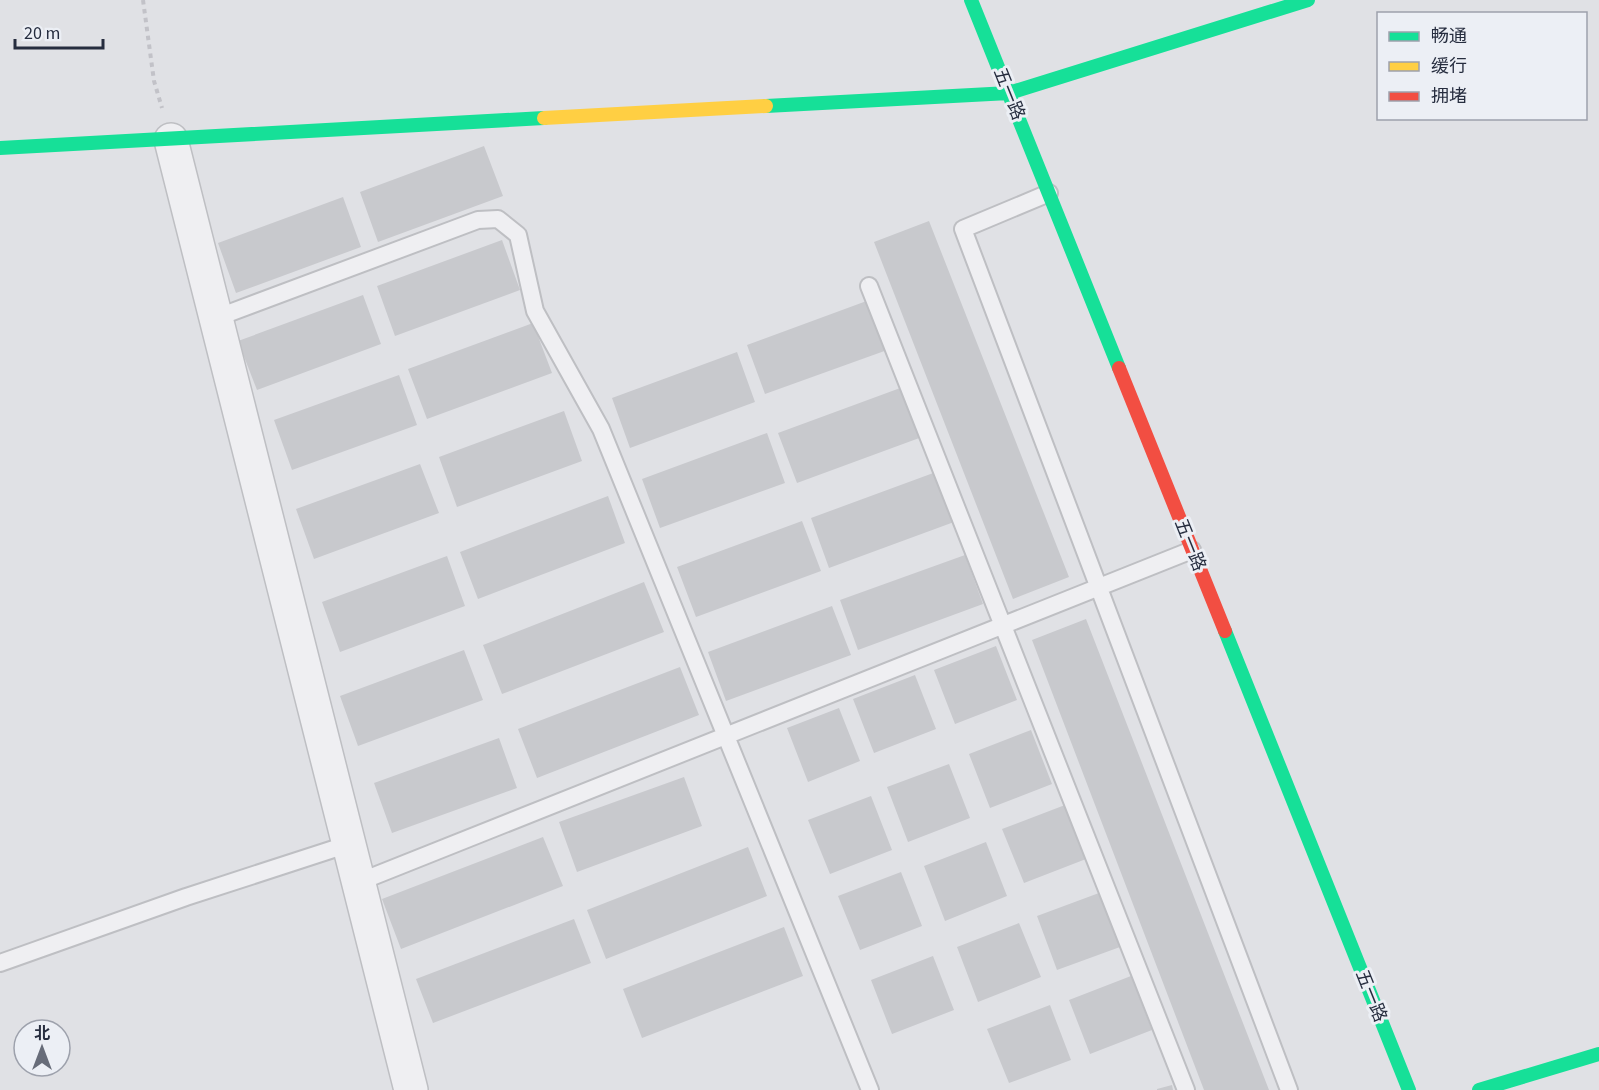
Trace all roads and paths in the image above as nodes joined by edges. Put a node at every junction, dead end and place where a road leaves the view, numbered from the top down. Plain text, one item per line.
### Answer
1 (143, 0) edge
2 (971, 0) edge
3 (1308, 0) edge
4 (1008, 93) junction
5 (171, 140) junction
6 (0, 148) edge
7 (1049, 193) junction
8 (868, 286) dead end
9 (216, 318) junction
10 (1192, 550) junction
11 (1099, 588) junction
12 (1002, 626) junction
13 (726, 736) junction
14 (349, 844) junction
15 (359, 882) junction
16 (0, 963) edge
17 (1599, 1054) edge
18 (411, 1090) edge
19 (870, 1090) edge
20 (1186, 1090) edge
21 (1289, 1090) edge
22 (1409, 1090) edge
23 (1479, 1090) edge

1 - 5 path
2 - 4 street, 五一路
3 - 4 street
4 - 5 street
4 - 7 street, 五一路
5 - 6 street
5 - 9 street
7 - 10 street, 五一路
7 - 11 lane
8 - 12 lane
9 - 13 lane
9 - 14 street
10 - 11 lane
10 - 22 street, 五一路
11 - 12 lane
11 - 21 lane
12 - 13 lane
12 - 20 lane
13 - 15 lane
13 - 19 lane
14 - 15 street
14 - 16 lane
15 - 18 street
17 - 23 street

